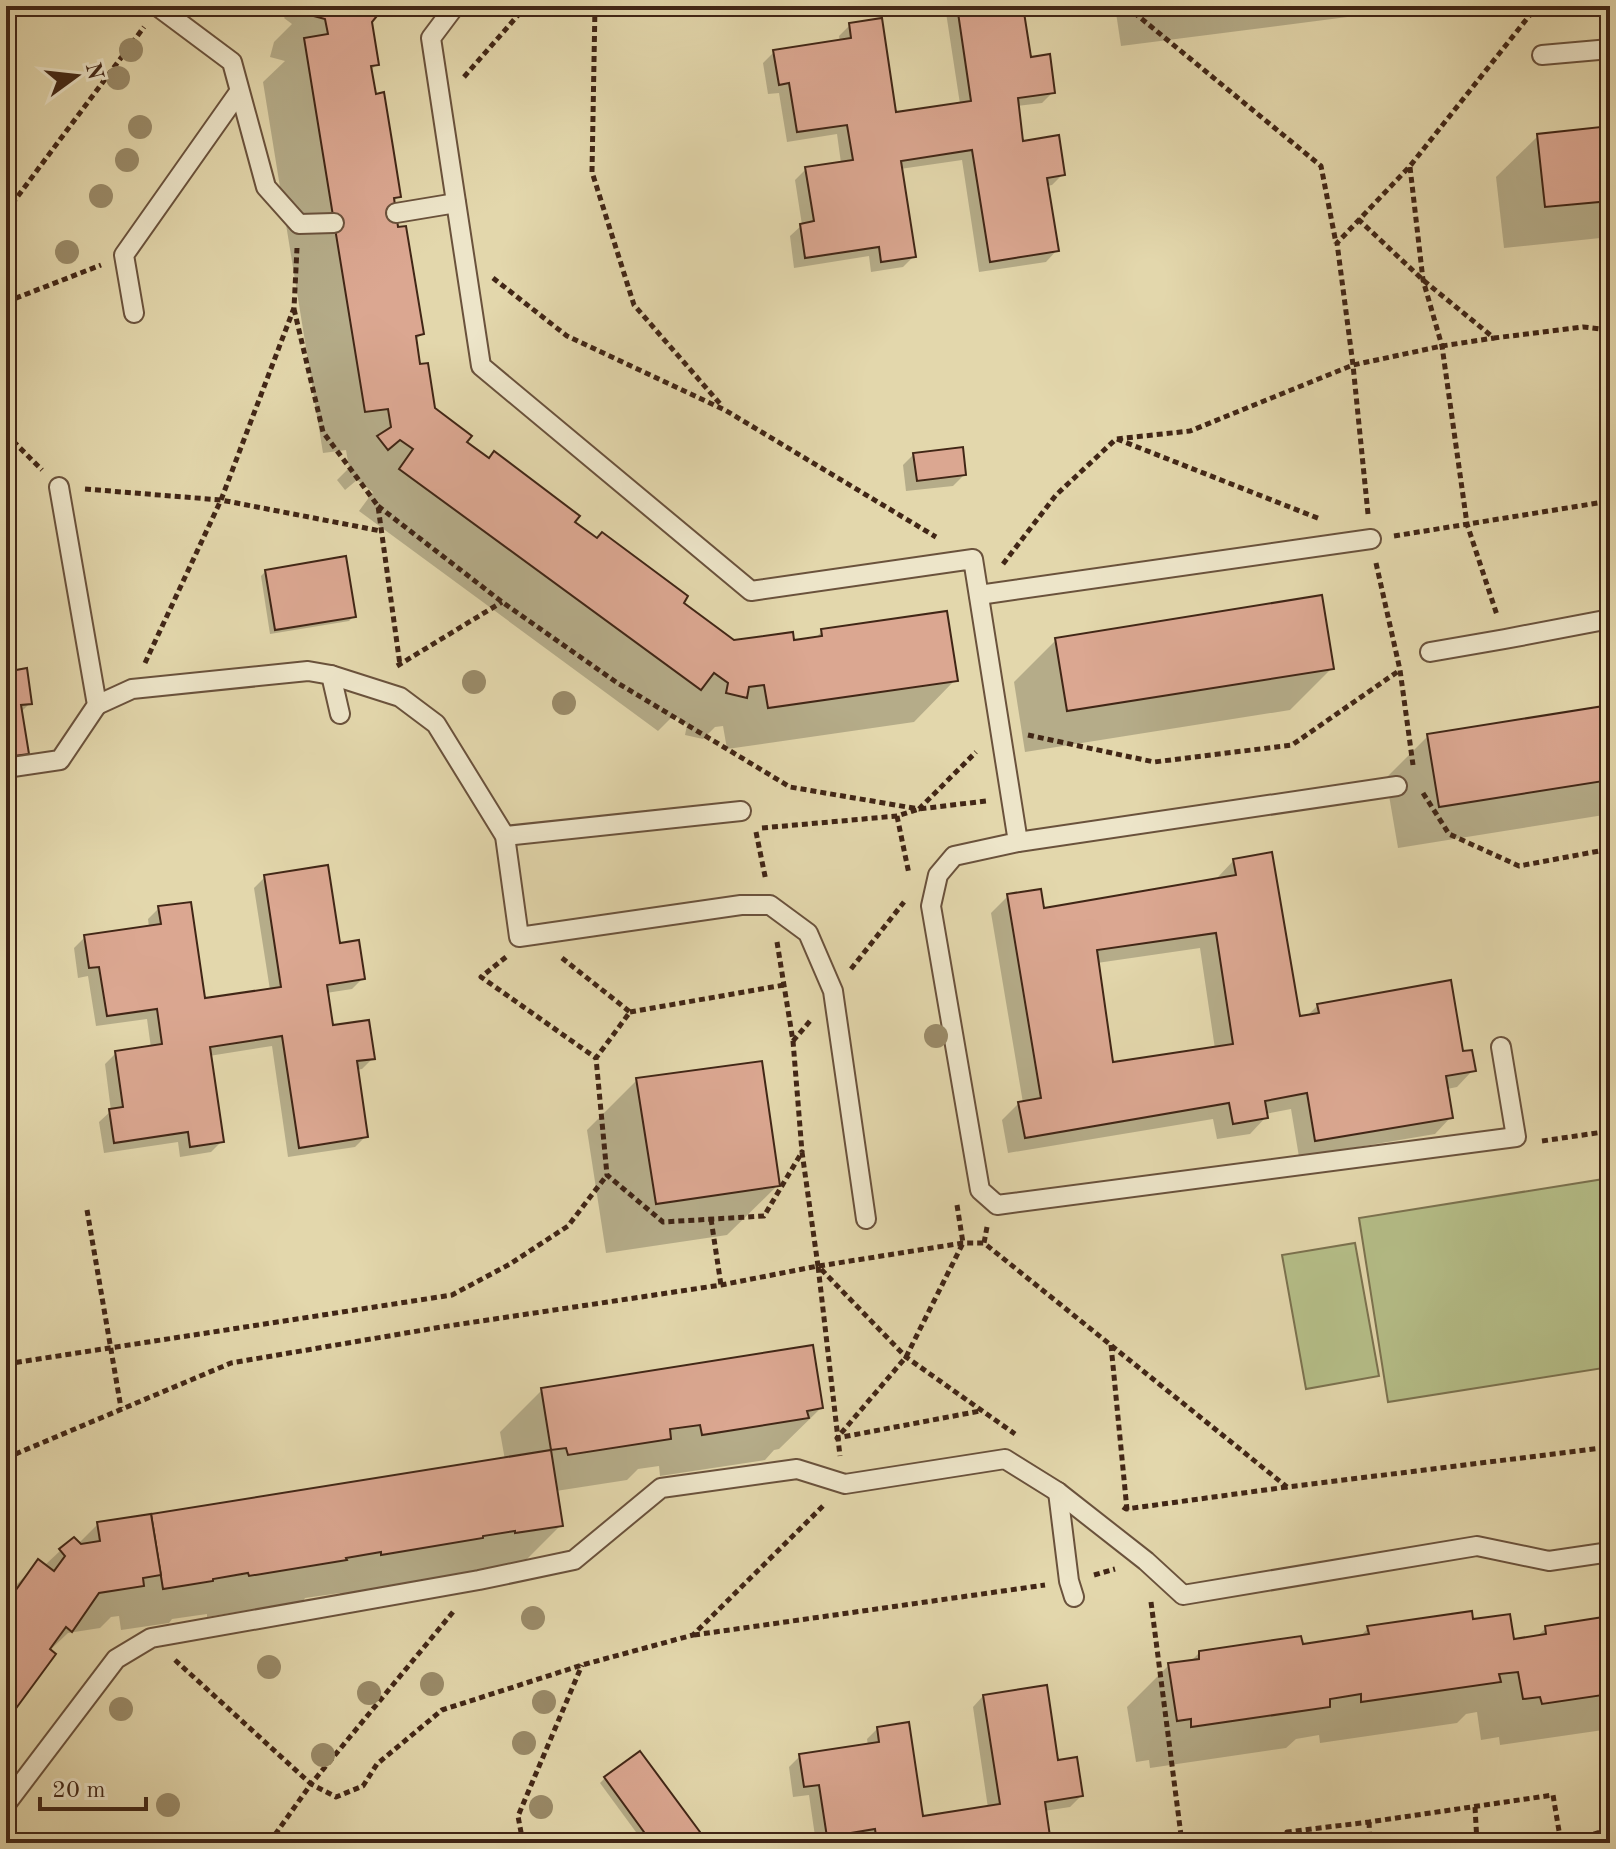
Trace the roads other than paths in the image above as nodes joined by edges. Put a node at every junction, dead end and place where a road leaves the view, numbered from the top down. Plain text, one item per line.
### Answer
1 (158, 6) edge
2 (455, 6) edge
3 (1610, 49) edge
4 (1542, 55) dead end
5 (239, 92) junction
6 (456, 203) junction
7 (396, 213) dead end
8 (334, 223) dead end
9 (134, 313) dead end
10 (59, 487) road end
11 (1371, 539) road end
12 (979, 595) junction
13 (1610, 619) edge
14 (1430, 652) dead end
15 (331, 675) junction
16 (97, 705) junction
17 (340, 714) dead end
18 (6, 768) edge
19 (1397, 786) dead end
20 (741, 811) dead end
21 (505, 836) junction
22 (1018, 842) junction
23 (1501, 1047) dead end
24 (866, 1219) dead end
25 (1058, 1492) junction
26 (1610, 1552) edge
27 (1072, 1589) road end
28 (6, 1804) edge

1 - 5 lane
2 - 6 lane
3 - 4 lane
5 - 8 lane
5 - 9 lane
6 - 7 lane
6 - 12 lane
10 - 16 lane
11 - 12 lane
12 - 22 lane
13 - 14 lane
15 - 16 lane
15 - 17 lane
15 - 21 lane
16 - 18 lane
19 - 22 lane
20 - 21 lane
21 - 24 lane
22 - 23 lane
25 - 26 lane
25 - 27 lane
25 - 28 lane

